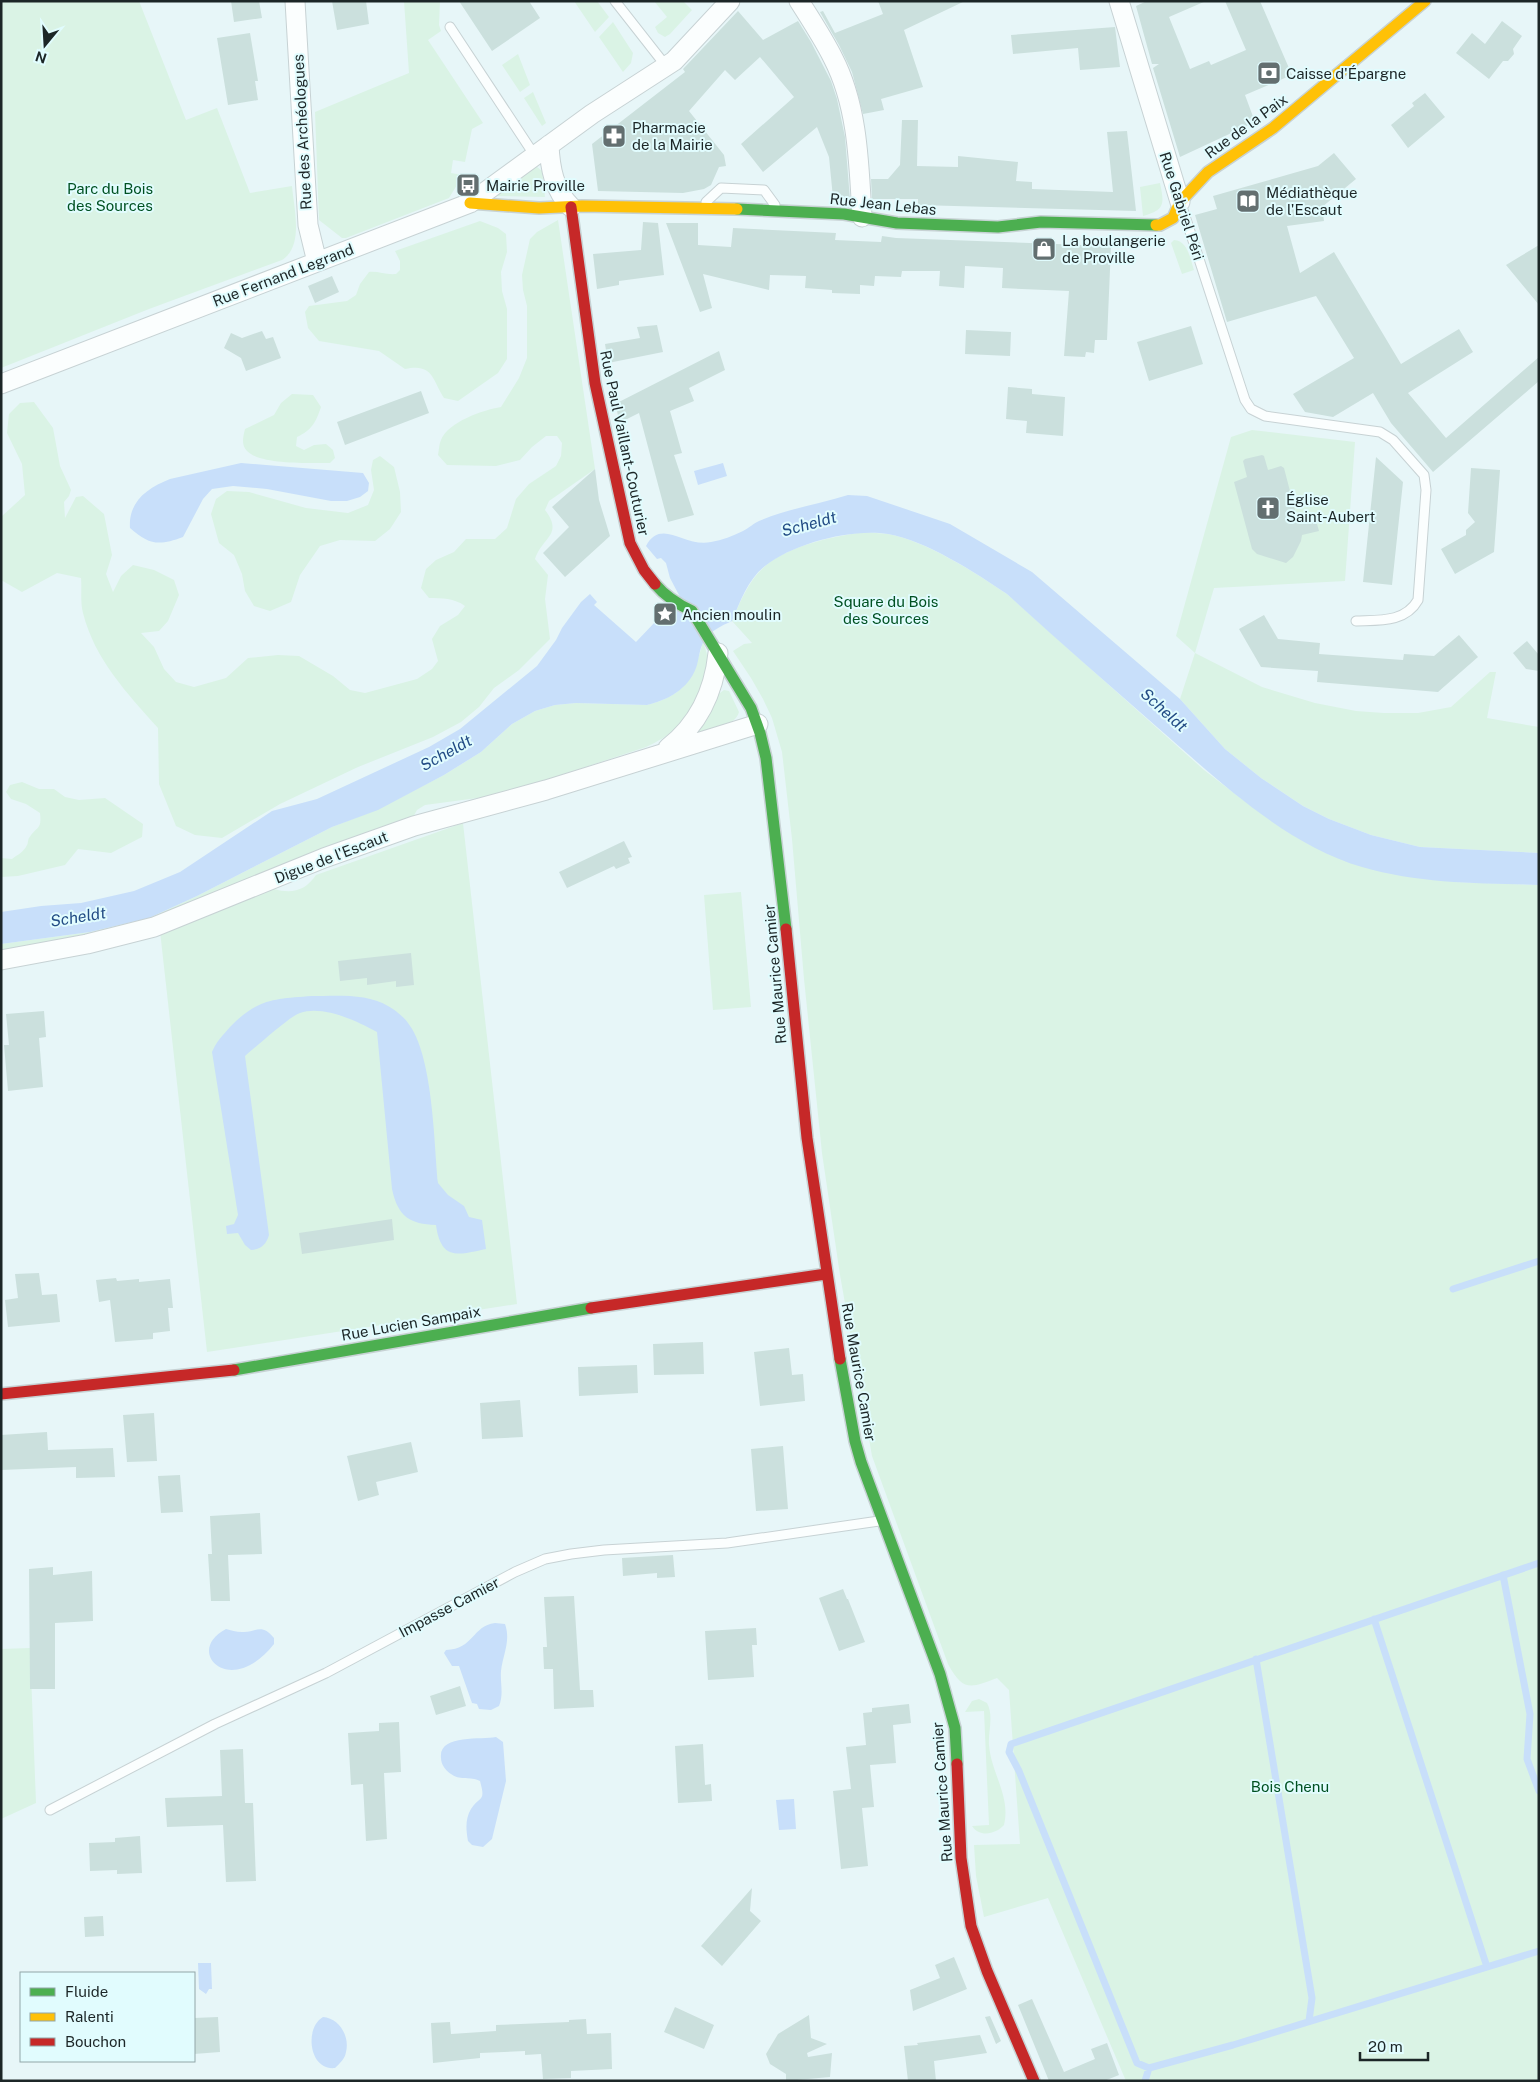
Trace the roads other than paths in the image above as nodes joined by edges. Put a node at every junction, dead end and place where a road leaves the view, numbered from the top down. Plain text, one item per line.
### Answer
1 (295, 1) edge
2 (615, 1) edge
3 (730, 1) edge
4 (800, 1) edge
5 (1119, 1) edge
6 (1425, 1) edge
7 (450, 27) dead end
8 (666, 66) junction
9 (542, 150) junction
10 (1180, 202) junction
11 (470, 203) junction
12 (571, 206) junction
13 (700, 208) junction
14 (778, 210) junction
15 (862, 217) junction
16 (317, 262) junction
17 (1, 384) edge
18 (1356, 621) dead end
19 (714, 646) junction
20 (758, 724) junction
21 (661, 753) junction
22 (1, 960) edge
23 (826, 1274) junction
24 (1, 1394) edge
25 (882, 1521) junction
26 (50, 1810) dead end
27 (1034, 2081) edge

1 - 16 street, Rue des Archéologues
2 - 8 lane
3 - 8 street
4 - 15 street
5 - 10 street, Rue Gabriel Péri
6 - 10 street, Rue de la Paix
7 - 9 lane
8 - 9 street
9 - 11 street
9 - 12 street
10 - 15 street, Rue Jean Lebas
10 - 18 lane, Rue Gabriel Péri
11 - 12 street, Rue Fernand Legrand
11 - 16 street, Rue Fernand Legrand
12 - 13 street, Rue Jean Lebas
12 - 19 street, Rue Paul Vaillant-Couturier
13 - 14 street, Rue Jean Lebas
13 - 14 lane
14 - 15 street, Rue Jean Lebas
16 - 17 street, Rue Fernand Legrand
19 - 20 street, Rue Maurice Camier
19 - 21 street, Digue de l'Escaut
20 - 21 street, Digue de l'Escaut
20 - 23 street, Rue Maurice Camier
21 - 22 street, Digue de l'Escaut
23 - 24 street, Rue Lucien Sampaix
23 - 25 street, Rue Maurice Camier
25 - 26 lane, Impasse Camier
25 - 27 street, Rue Maurice Camier

